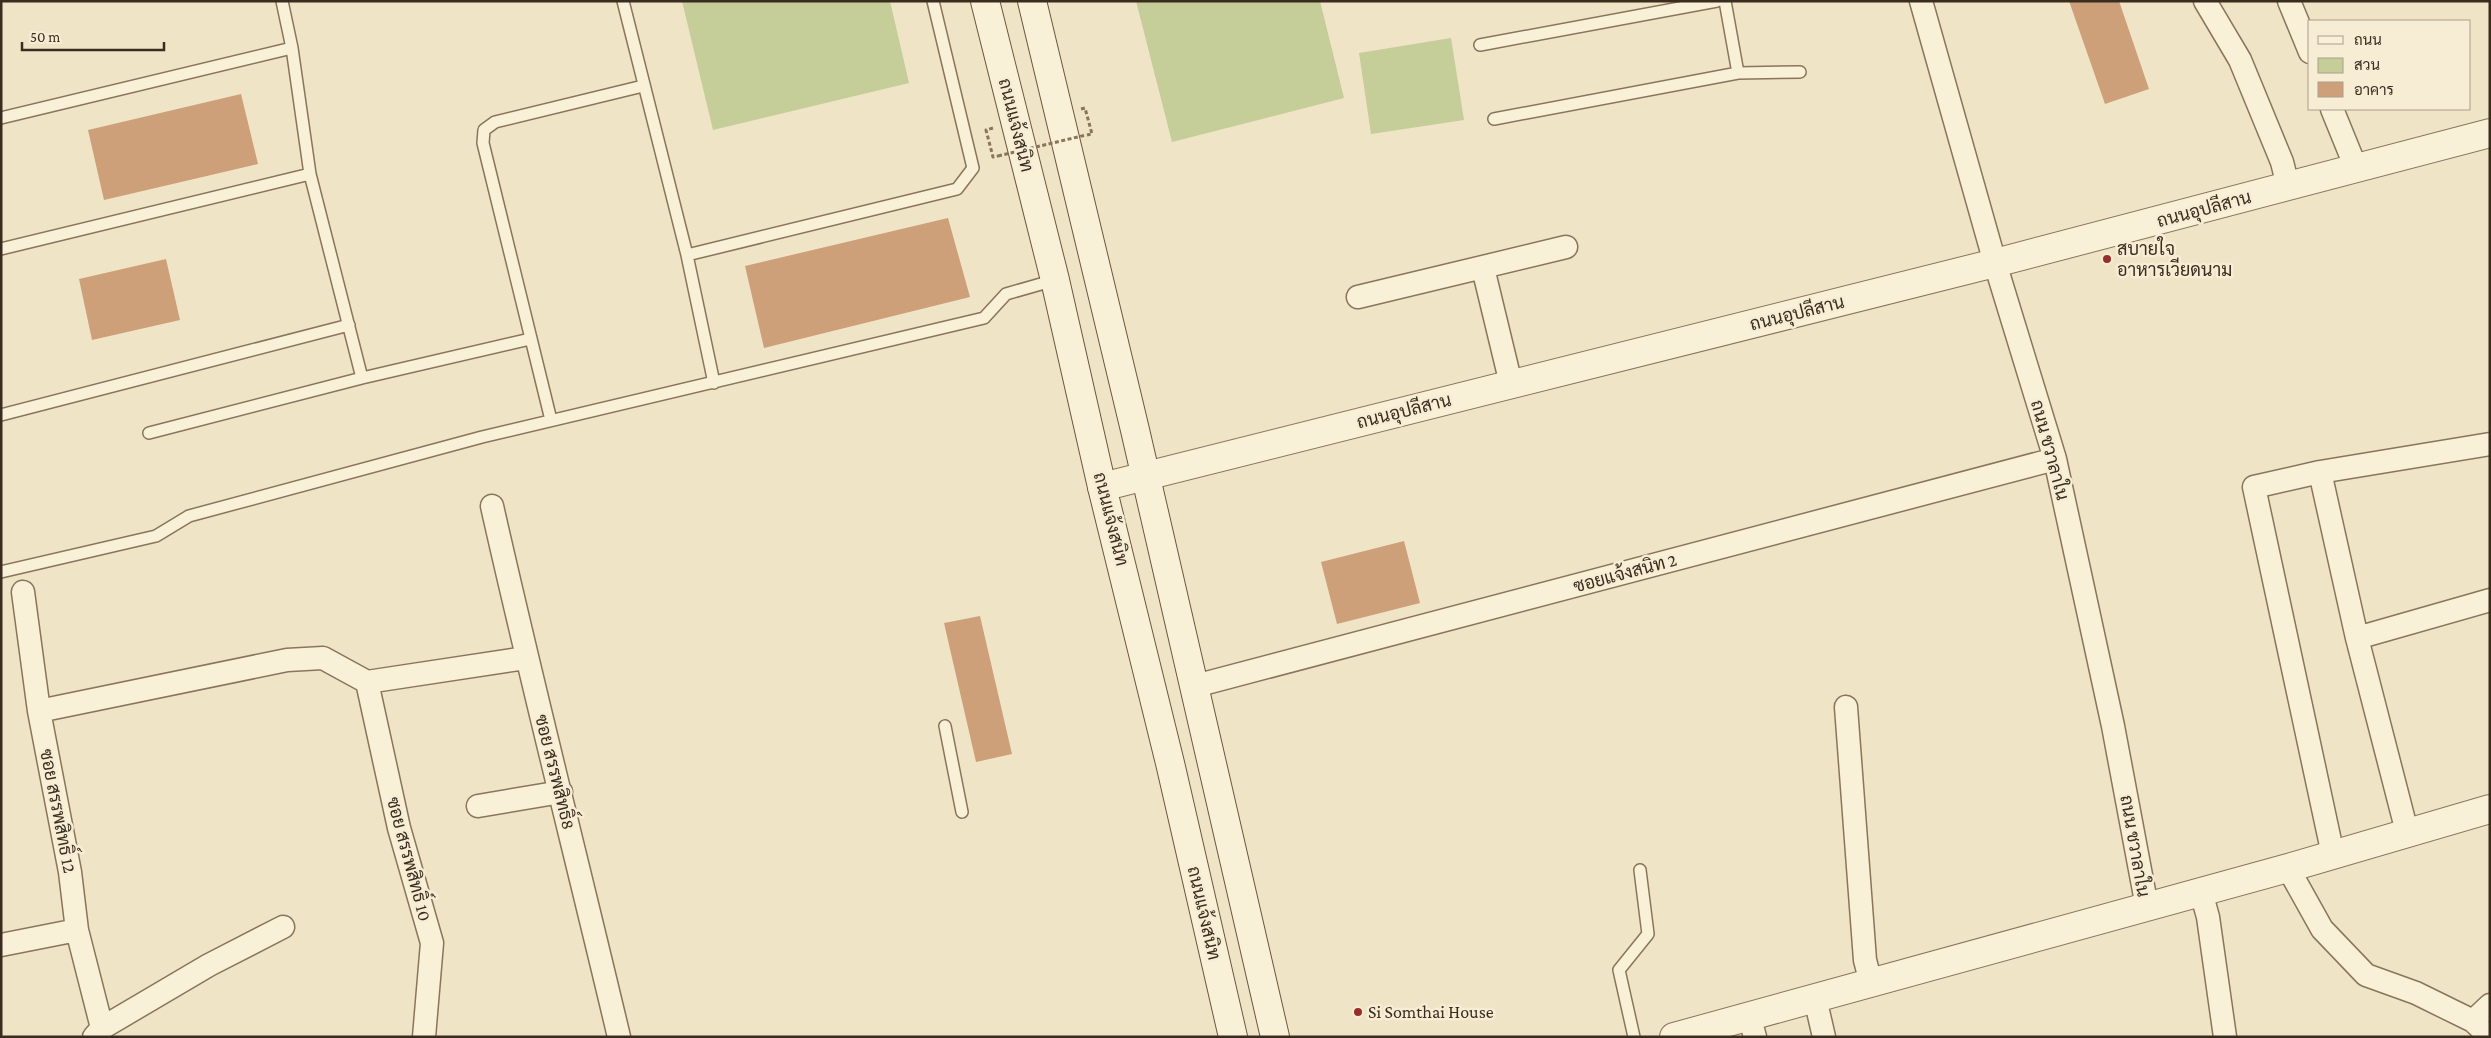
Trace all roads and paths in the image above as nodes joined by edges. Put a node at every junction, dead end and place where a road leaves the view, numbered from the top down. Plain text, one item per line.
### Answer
1 (282, 1) edge
2 (623, 1) edge
3 (933, 1) edge
4 (985, 1) edge
5 (1032, 1) edge
6 (1717, 1) edge
7 (1725, 1) edge
8 (1921, 1) edge
9 (2205, 1) edge
10 (2288, 1) edge
11 (1480, 45) dead end
12 (2308, 47) edge
13 (292, 48) junction
14 (1800, 72) dead end
15 (1738, 73) junction
16 (643, 86) junction
17 (1085, 108) dead end
18 (2332, 110) edge
19 (1, 118) edge
20 (1494, 119) dead end
21 (986, 130) dead end
22 (2490, 133) edge
23 (1092, 134) dead end
24 (1086, 136) dead end
25 (2356, 168) junction
26 (310, 174) junction
27 (2288, 186) junction
28 (1566, 247) dead end
29 (1, 249) edge
30 (687, 255) junction
31 (1995, 263) junction
32 (1483, 268) junction
33 (1056, 280) junction
34 (1358, 297) dead end
35 (349, 325) junction
36 (530, 339) junction
37 (362, 378) junction
38 (714, 383) junction
39 (1511, 384) junction
40 (1, 415) edge
41 (551, 420) junction
42 (149, 433) dead end
43 (2490, 444) edge
44 (2055, 459) junction
45 (2320, 472) junction
46 (1145, 476) junction
47 (1102, 487) junction
48 (492, 506) dead end
49 (1, 572) edge
50 (23, 592) dead end
51 (2490, 600) edge
52 (2358, 638) junction
53 (526, 658) junction
54 (367, 682) junction
55 (1194, 686) junction
56 (1846, 707) dead end
57 (39, 711) junction
58 (945, 726) dead end
59 (561, 792) junction
60 (478, 806) dead end
61 (962, 812) dead end
62 (2489, 814) edge
63 (2407, 832) junction
64 (2333, 855) junction
65 (2288, 868) junction
66 (1640, 870) dead end
67 (2201, 892) junction
68 (2146, 906) junction
69 (283, 927) dead end
70 (77, 930) junction
71 (1, 946) edge
72 (1871, 983) junction
73 (1814, 998) junction
74 (2490, 1005) edge
75 (2473, 1020) junction
76 (1752, 1026) edge
77 (98, 1032) edge
78 (424, 1037) edge
79 (619, 1037) edge
80 (1233, 1037) edge
81 (1275, 1037) edge
82 (1634, 1037) edge
83 (1674, 1037) edge
84 (1824, 1037) edge
85 (2225, 1037) edge
86 (2490, 1037) edge

1 - 13 lane
2 - 16 lane
3 - 30 lane
4 - 33 street, ถนนแจ้งสนิท
5 - 46 street
6 - 11 lane
7 - 15 lane
8 - 31 street, ถนน ชวาลาใน
9 - 27 street
10 - 12 street
13 - 19 lane
13 - 26 lane
14 - 15 lane
15 - 20 lane
16 - 30 lane
16 - 36 lane
17 - 23 path
18 - 25 street
21 - 24 path, bridge
22 - 25 street, ถนนอุปลีสาน
25 - 27 street, ถนนอุปลีสาน
26 - 29 lane
26 - 35 lane
27 - 31 street, ถนนอุปลีสาน
28 - 32 street
30 - 38 lane
31 - 39 street, ถนนอุปลีสาน
31 - 44 street, ถนน ชวาลาใน
32 - 34 street
32 - 39 street
33 - 38 lane
33 - 47 street, ถนนแจ้งสนิท
35 - 37 lane
35 - 40 lane
36 - 37 lane
36 - 41 lane
37 - 42 lane
38 - 41 lane
39 - 46 street, ถนนอุปลีสาน
41 - 49 lane
43 - 45 street
44 - 55 street, ซอยแจ้งสนิท 2
44 - 68 street, ถนน ชวาลาใน
45 - 52 street
45 - 64 street
46 - 47 street, ถนนอุปลีสาน
46 - 55 street
47 - 80 street, ถนนแจ้งสนิท
48 - 53 street, ซอย สรรพสิทธิ์8
50 - 57 street, ซอย สรรพสิทธิ์ 12
51 - 52 street
52 - 63 street
53 - 54 street
53 - 59 street, ซอย สรรพสิทธิ์8
54 - 57 street
54 - 78 street, ซอย สรรพสิทธิ์ 10
55 - 81 street
56 - 72 street
57 - 70 street, ซอย สรรพสิทธิ์ 12
58 - 61 lane
59 - 60 street
59 - 79 street, ซอย สรรพสิทธิ์8
62 - 63 street
63 - 64 street
64 - 65 street
65 - 67 street
65 - 75 street
66 - 82 lane
67 - 68 street
67 - 85 street
68 - 72 street
69 - 77 street, ซอย สรรพสิทธิ์ 12
70 - 71 street
70 - 77 street, ซอย สรรพสิทธิ์ 12
72 - 73 street
73 - 76 street
73 - 84 street
74 - 75 street
75 - 86 street
76 - 83 street

